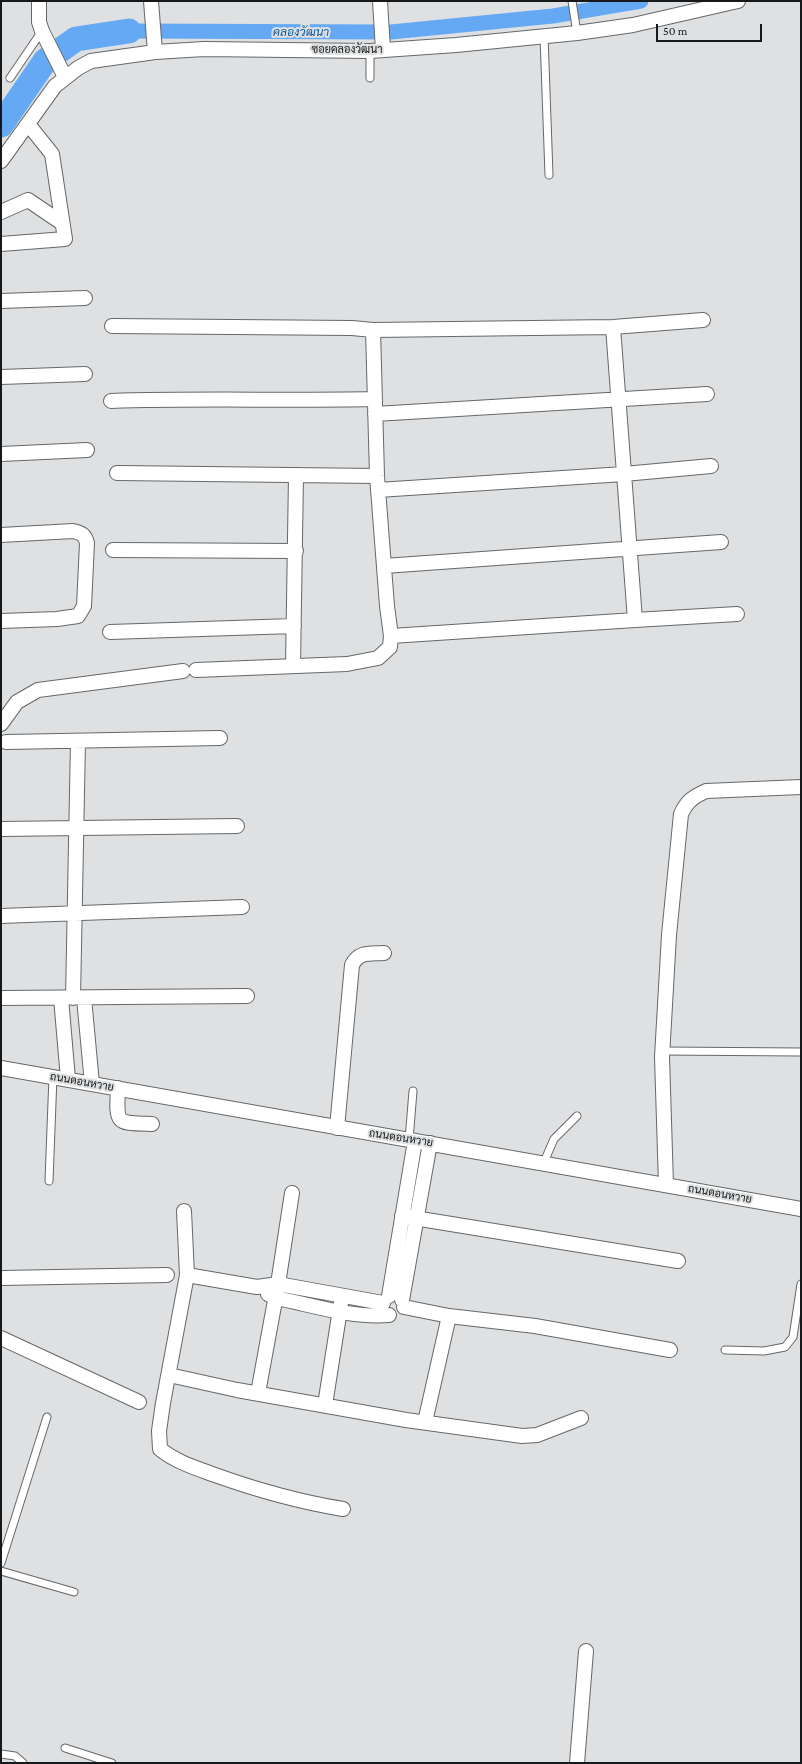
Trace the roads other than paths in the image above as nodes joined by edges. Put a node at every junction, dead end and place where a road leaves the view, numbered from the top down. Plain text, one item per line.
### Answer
1 (39, 1) edge
2 (151, 1) edge
3 (380, 1) edge
4 (572, 1) edge
5 (738, 1) edge
6 (576, 27) junction
7 (42, 31) junction
8 (544, 36) junction
9 (155, 48) junction
10 (378, 48) junction
11 (63, 72) junction
12 (10, 78) dead end
13 (370, 78) dead end
14 (28, 124) junction
15 (1, 161) edge
16 (550, 175) dead end
17 (1, 212) edge
18 (62, 223) junction
19 (1, 244) edge
20 (85, 298) dead end
21 (1, 301) edge
22 (703, 320) dead end
23 (112, 326) dead end
24 (613, 327) junction
25 (373, 330) junction
26 (85, 374) dead end
27 (1, 377) edge
28 (707, 394) dead end
29 (374, 399) junction
30 (619, 400) junction
31 (111, 401) dead end
32 (375, 414) junction
33 (87, 450) dead end
34 (1, 454) edge
35 (711, 466) dead end
36 (117, 473) dead end
37 (624, 474) junction
38 (296, 475) junction
39 (377, 476) junction
40 (378, 490) junction
41 (1, 535) edge
42 (721, 542) dead end
43 (630, 548) junction
44 (113, 550) dead end
45 (296, 551) junction
46 (384, 566) junction
47 (737, 614) dead end
48 (635, 620) junction
49 (1, 621) edge
50 (294, 626) junction
51 (110, 632) dead end
52 (391, 636) junction
53 (293, 666) junction
54 (1, 724) edge
55 (220, 738) dead end
56 (78, 741) junction
57 (6, 742) dead end
58 (801, 787) edge
59 (237, 826) dead end
60 (75, 828) junction
61 (1, 829) edge
62 (242, 907) dead end
63 (74, 913) junction
64 (1, 916) edge
65 (384, 953) dead end
66 (248, 996) dead end
67 (1, 998) edge
68 (73, 998) junction
69 (662, 1051) junction
70 (801, 1052) edge
71 (1, 1068) edge
72 (53, 1076) junction
73 (68, 1079) junction
74 (92, 1084) junction
75 (118, 1088) junction
76 (413, 1091) dead end
77 (577, 1116) dead end
78 (152, 1124) dead end
79 (337, 1128) junction
80 (412, 1141) junction
81 (430, 1143) junction
82 (544, 1162) junction
83 (49, 1181) dead end
84 (666, 1185) junction
85 (292, 1193) dead end
86 (801, 1209) edge
87 (184, 1211) dead end
88 (402, 1216) junction
89 (416, 1218) junction
90 (678, 1261) dead end
91 (167, 1275) dead end
92 (187, 1275) junction
93 (2, 1280) edge
94 (278, 1284) junction
95 (801, 1284) edge
96 (257, 1287) junction
97 (342, 1296) junction
98 (276, 1298) junction
99 (393, 1304) junction
100 (340, 1311) junction
101 (449, 1316) junction
102 (1, 1338) edge
103 (670, 1350) dead end
104 (725, 1350) dead end
105 (169, 1375) junction
106 (258, 1394) junction
107 (138, 1402) dead end
108 (325, 1405) junction
109 (46, 1417) dead end
110 (580, 1418) dead end
111 (425, 1422) junction
112 (343, 1509) dead end
113 (1, 1563) edge
114 (1, 1571) edge
115 (74, 1592) dead end
116 (586, 1651) dead end
117 (65, 1748) dead end
118 (1, 1754) edge
119 (24, 1763) edge
120 (112, 1763) edge
121 (577, 1763) edge

1 - 7 street
2 - 9 street
3 - 10 street
4 - 6 lane
5 - 6 street, ซอยคลองวัฒนา
6 - 8 street, ซอยคลองวัฒนา
7 - 11 street
7 - 12 lane
8 - 10 street, ซอยคลองวัฒนา
8 - 16 lane
9 - 10 street, ซอยคลองวัฒนา
9 - 11 street, ซอยคลองวัฒนา
10 - 13 lane
11 - 14 street, ซอยคลองวัฒนา
14 - 15 street, ซอยคลองวัฒนา
14 - 18 street
17 - 18 street
18 - 19 street
20 - 21 street
22 - 24 street
23 - 25 street
24 - 25 street
24 - 30 street
25 - 29 street
26 - 27 street
28 - 30 street
29 - 31 street
29 - 32 street
30 - 32 street
30 - 37 street
32 - 39 street
33 - 34 street
35 - 37 street
36 - 38 street
37 - 40 street
37 - 43 street
38 - 39 street
38 - 45 street
39 - 40 street
40 - 46 street
41 - 49 street
42 - 43 street
43 - 46 street
43 - 48 street
44 - 45 street
45 - 50 street
46 - 52 street
47 - 48 street
48 - 52 street
50 - 51 street
50 - 53 street
52 - 53 street
53 - 54 street
55 - 56 street
56 - 57 street
56 - 60 street
58 - 69 street
59 - 60 street
60 - 61 street
60 - 63 street
62 - 63 street
63 - 64 street
63 - 68 street
65 - 79 street
66 - 68 street
67 - 68 street
68 - 73 street
68 - 74 street
69 - 70 lane
69 - 84 street
71 - 72 street, ถนนดอนหวาย
72 - 73 street, ถนนดอนหวาย
72 - 83 lane
73 - 74 street, ถนนดอนหวาย
74 - 75 street, ถนนดอนหวาย
75 - 78 street
75 - 79 street, ถนนดอนหวาย
76 - 80 lane
77 - 82 lane
79 - 80 street, ถนนดอนหวาย
80 - 81 street, ถนนดอนหวาย
80 - 88 street
81 - 82 street, ถนนดอนหวาย
81 - 89 street
82 - 84 street, ถนนดอนหวาย
84 - 86 street, ถนนดอนหวาย
85 - 94 street
87 - 92 street
88 - 89 street
88 - 99 street
89 - 90 street
89 - 99 street
91 - 93 street
92 - 96 street
92 - 105 street
94 - 96 street
94 - 97 street
94 - 98 street
95 - 104 lane
96 - 98 street
97 - 99 street
97 - 100 street
98 - 100 street
98 - 106 street
99 - 100 street
99 - 101 street
100 - 108 street
101 - 103 street
101 - 111 street
102 - 107 street
105 - 106 street
105 - 112 street
106 - 108 street
108 - 111 street
109 - 113 lane
110 - 111 street
114 - 115 lane
116 - 121 street
117 - 120 lane
118 - 119 lane

